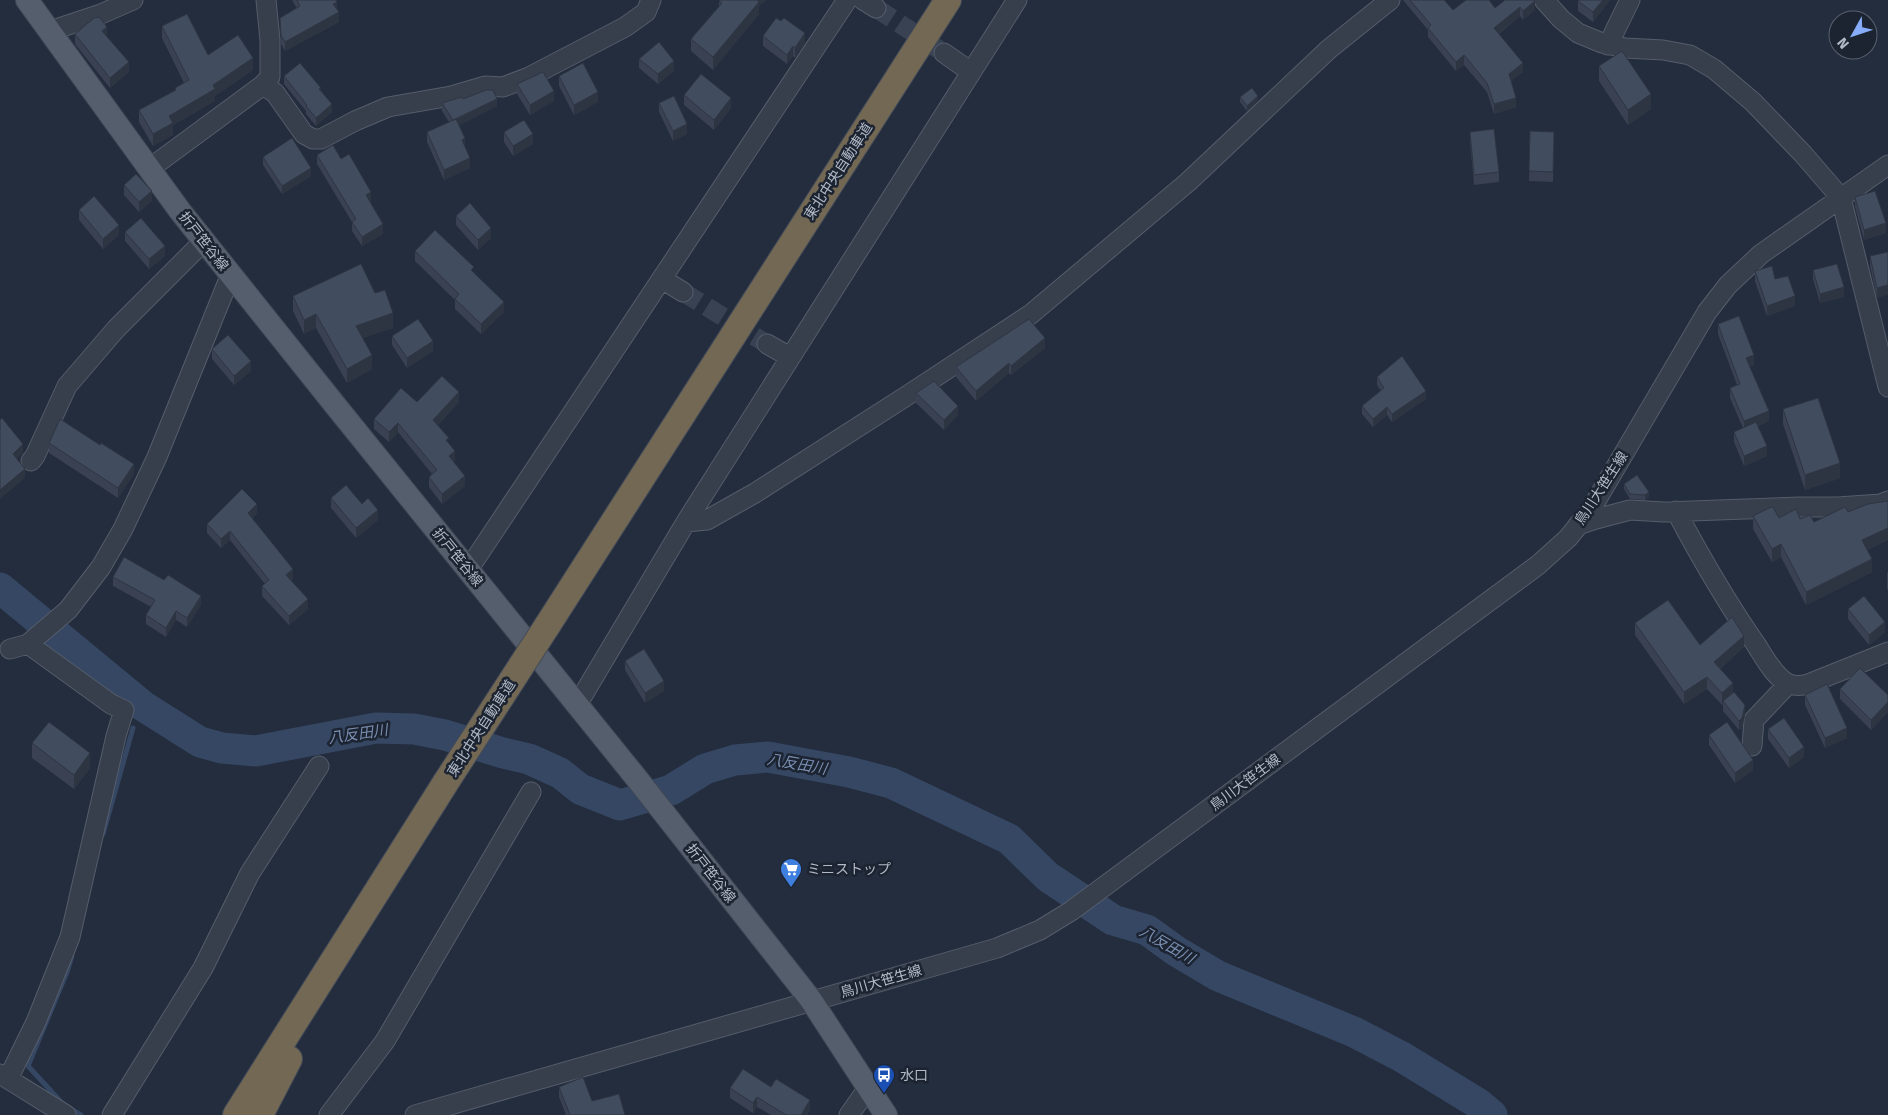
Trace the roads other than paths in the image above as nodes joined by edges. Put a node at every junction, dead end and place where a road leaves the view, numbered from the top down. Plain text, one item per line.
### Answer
1 (27, 0) edge
2 (133, 0) edge
3 (266, 0) edge
4 (651, 0) edge
5 (847, 0) edge
6 (930, 0) edge
7 (948, 0) edge
8 (1017, 0) edge
9 (1390, 0) edge
10 (1544, 0) edge
11 (1630, 0) edge
12 (50, 31) junction
13 (1608, 44) junction
14 (944, 53) tunnel mouth
15 (971, 72) junction
16 (263, 86) junction
17 (1888, 165) edge
18 (149, 168) junction
19 (1841, 198) junction
20 (204, 241) junction
21 (231, 274) junction
22 (662, 279) junction
23 (683, 292) tunnel mouth
24 (728, 342) junction
25 (767, 344) tunnel mouth
26 (790, 357) junction
27 (1888, 386) edge
28 (31, 461) dead end
29 (1888, 502) edge
30 (1676, 512) junction
31 (686, 522) junction
32 (1578, 526) junction
33 (468, 570) junction
34 (1888, 652) edge
35 (1788, 684) junction
36 (577, 705) junction
37 (1752, 746) dead end
38 (319, 766) dead end
39 (531, 792) dead end
40 (811, 1000) junction
41 (4, 1077) edge
42 (868, 1088) junction
43 (238, 1111) edge
44 (66, 1115) edge
45 (112, 1115) edge
46 (329, 1115) edge
47 (415, 1115) edge
48 (849, 1115) edge
49 (886, 1115) edge

1 - 12 main road, 折戸笹谷線
2 - 12 street
3 - 16 street
4 - 16 street
5 - 22 street
6 - 24 highway, 東北中央自動車道
7 - 24 highway, 東北中央自動車道
8 - 15 street
9 - 31 street
10 - 13 street
11 - 13 street
12 - 18 main road, 折戸笹谷線
13 - 19 street
14 - 15 street
15 - 26 street
16 - 18 street
17 - 19 street, 鳥川大笹生線
18 - 20 main road, 折戸笹谷線
19 - 27 street
19 - 32 street, 鳥川大笹生線
20 - 21 main road, 折戸笹谷線
20 - 28 street
21 - 33 main road, 折戸笹谷線
21 - 41 street
22 - 23 street
22 - 33 street
24 - 43 highway, 東北中央自動車道, bridge
25 - 26 street
26 - 31 street
29 - 30 street
30 - 32 street
30 - 35 street
31 - 36 street
32 - 40 street, 鳥川大笹生線
33 - 36 main road, 折戸笹谷線
34 - 35 street
35 - 37 street
36 - 40 main road, 折戸笹谷線
38 - 45 street
39 - 46 street
40 - 42 main road, 折戸笹谷線
40 - 47 street, 鳥川大笹生線
41 - 44 street
42 - 48 street
42 - 49 main road, 折戸笹谷線

